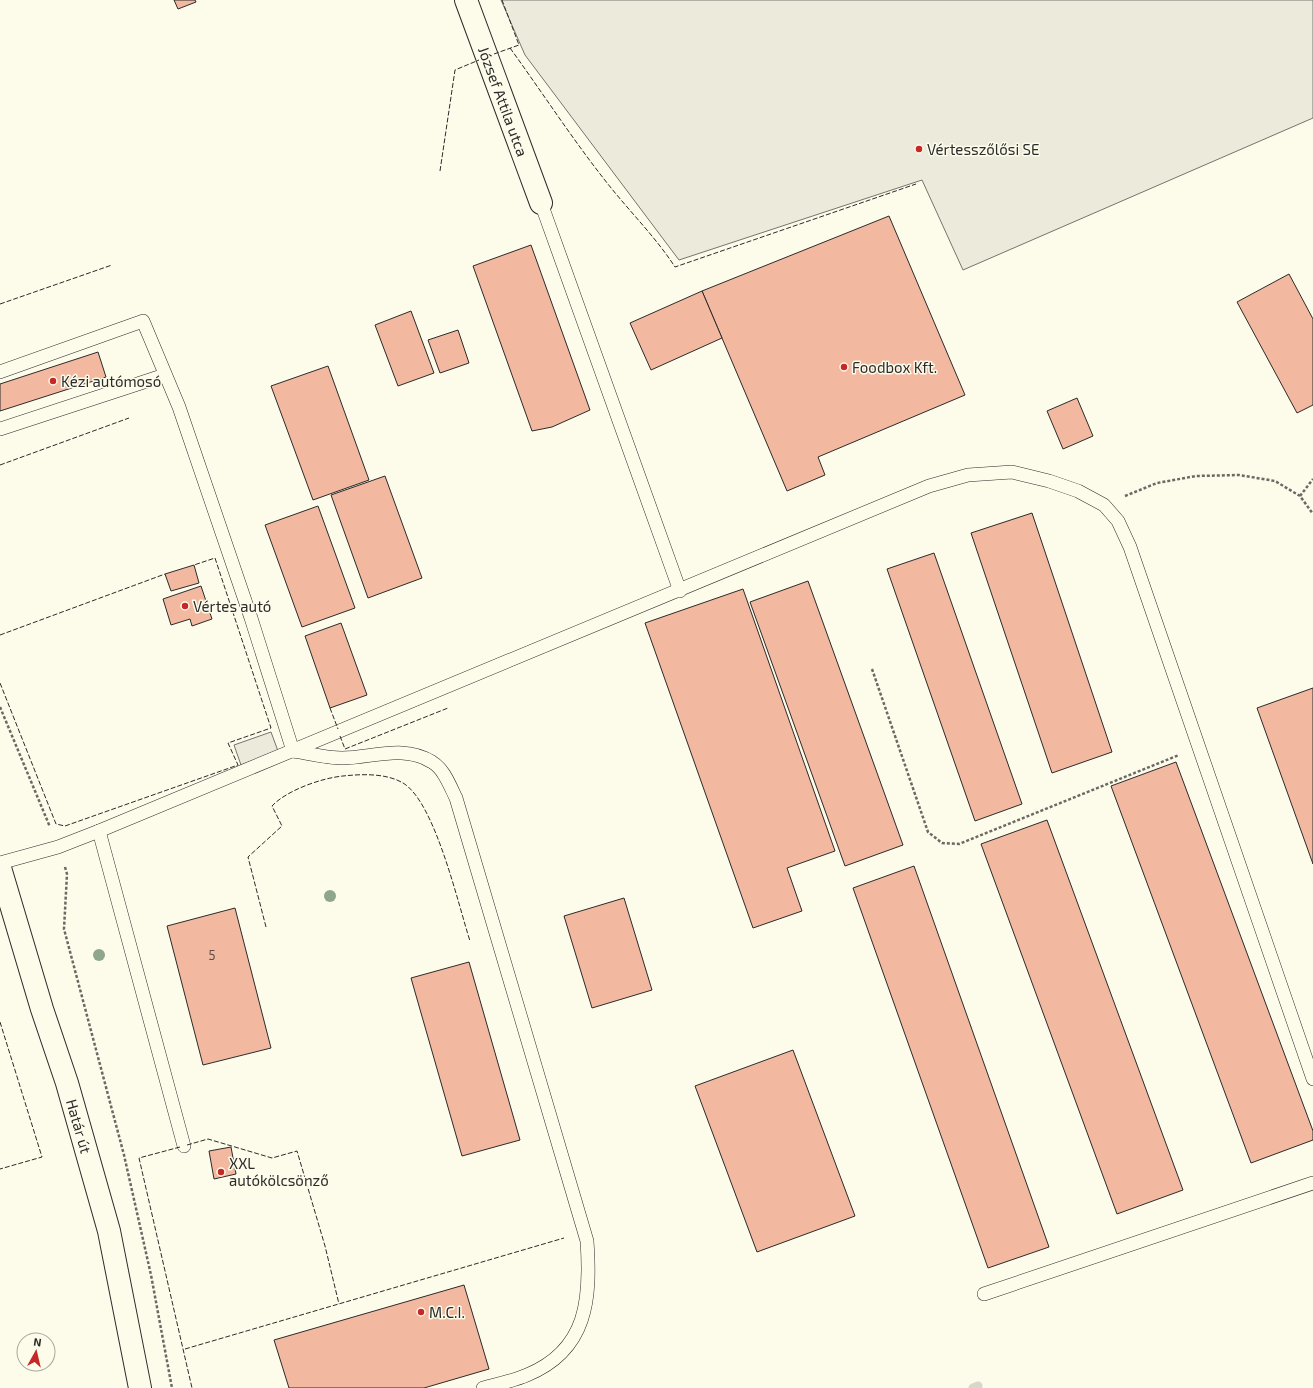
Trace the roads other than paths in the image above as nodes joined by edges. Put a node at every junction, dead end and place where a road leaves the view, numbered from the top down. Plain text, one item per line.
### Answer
1 (466, 0) edge
2 (542, 203) joint
3 (0, 372) edge
4 (165, 375) junction
5 (0, 429) edge
6 (680, 591) junction
7 (293, 751) junction
8 (99, 831) junction
9 (0, 863) edge
10 (0, 868) edge
11 (1313, 1079) edge
12 (184, 1146) dead end
13 (1313, 1184) edge
14 (984, 1294) dead end
15 (140, 1388) edge
16 (483, 1388) edge

1 - 2 main road, József Attila utca
2 - 6 lane
3 - 4 lane
4 - 5 lane
4 - 7 lane
6 - 7 lane
6 - 11 lane
7 - 8 lane
7 - 16 lane
8 - 9 lane
8 - 12 lane
10 - 15 main road, Határ út
13 - 14 lane

